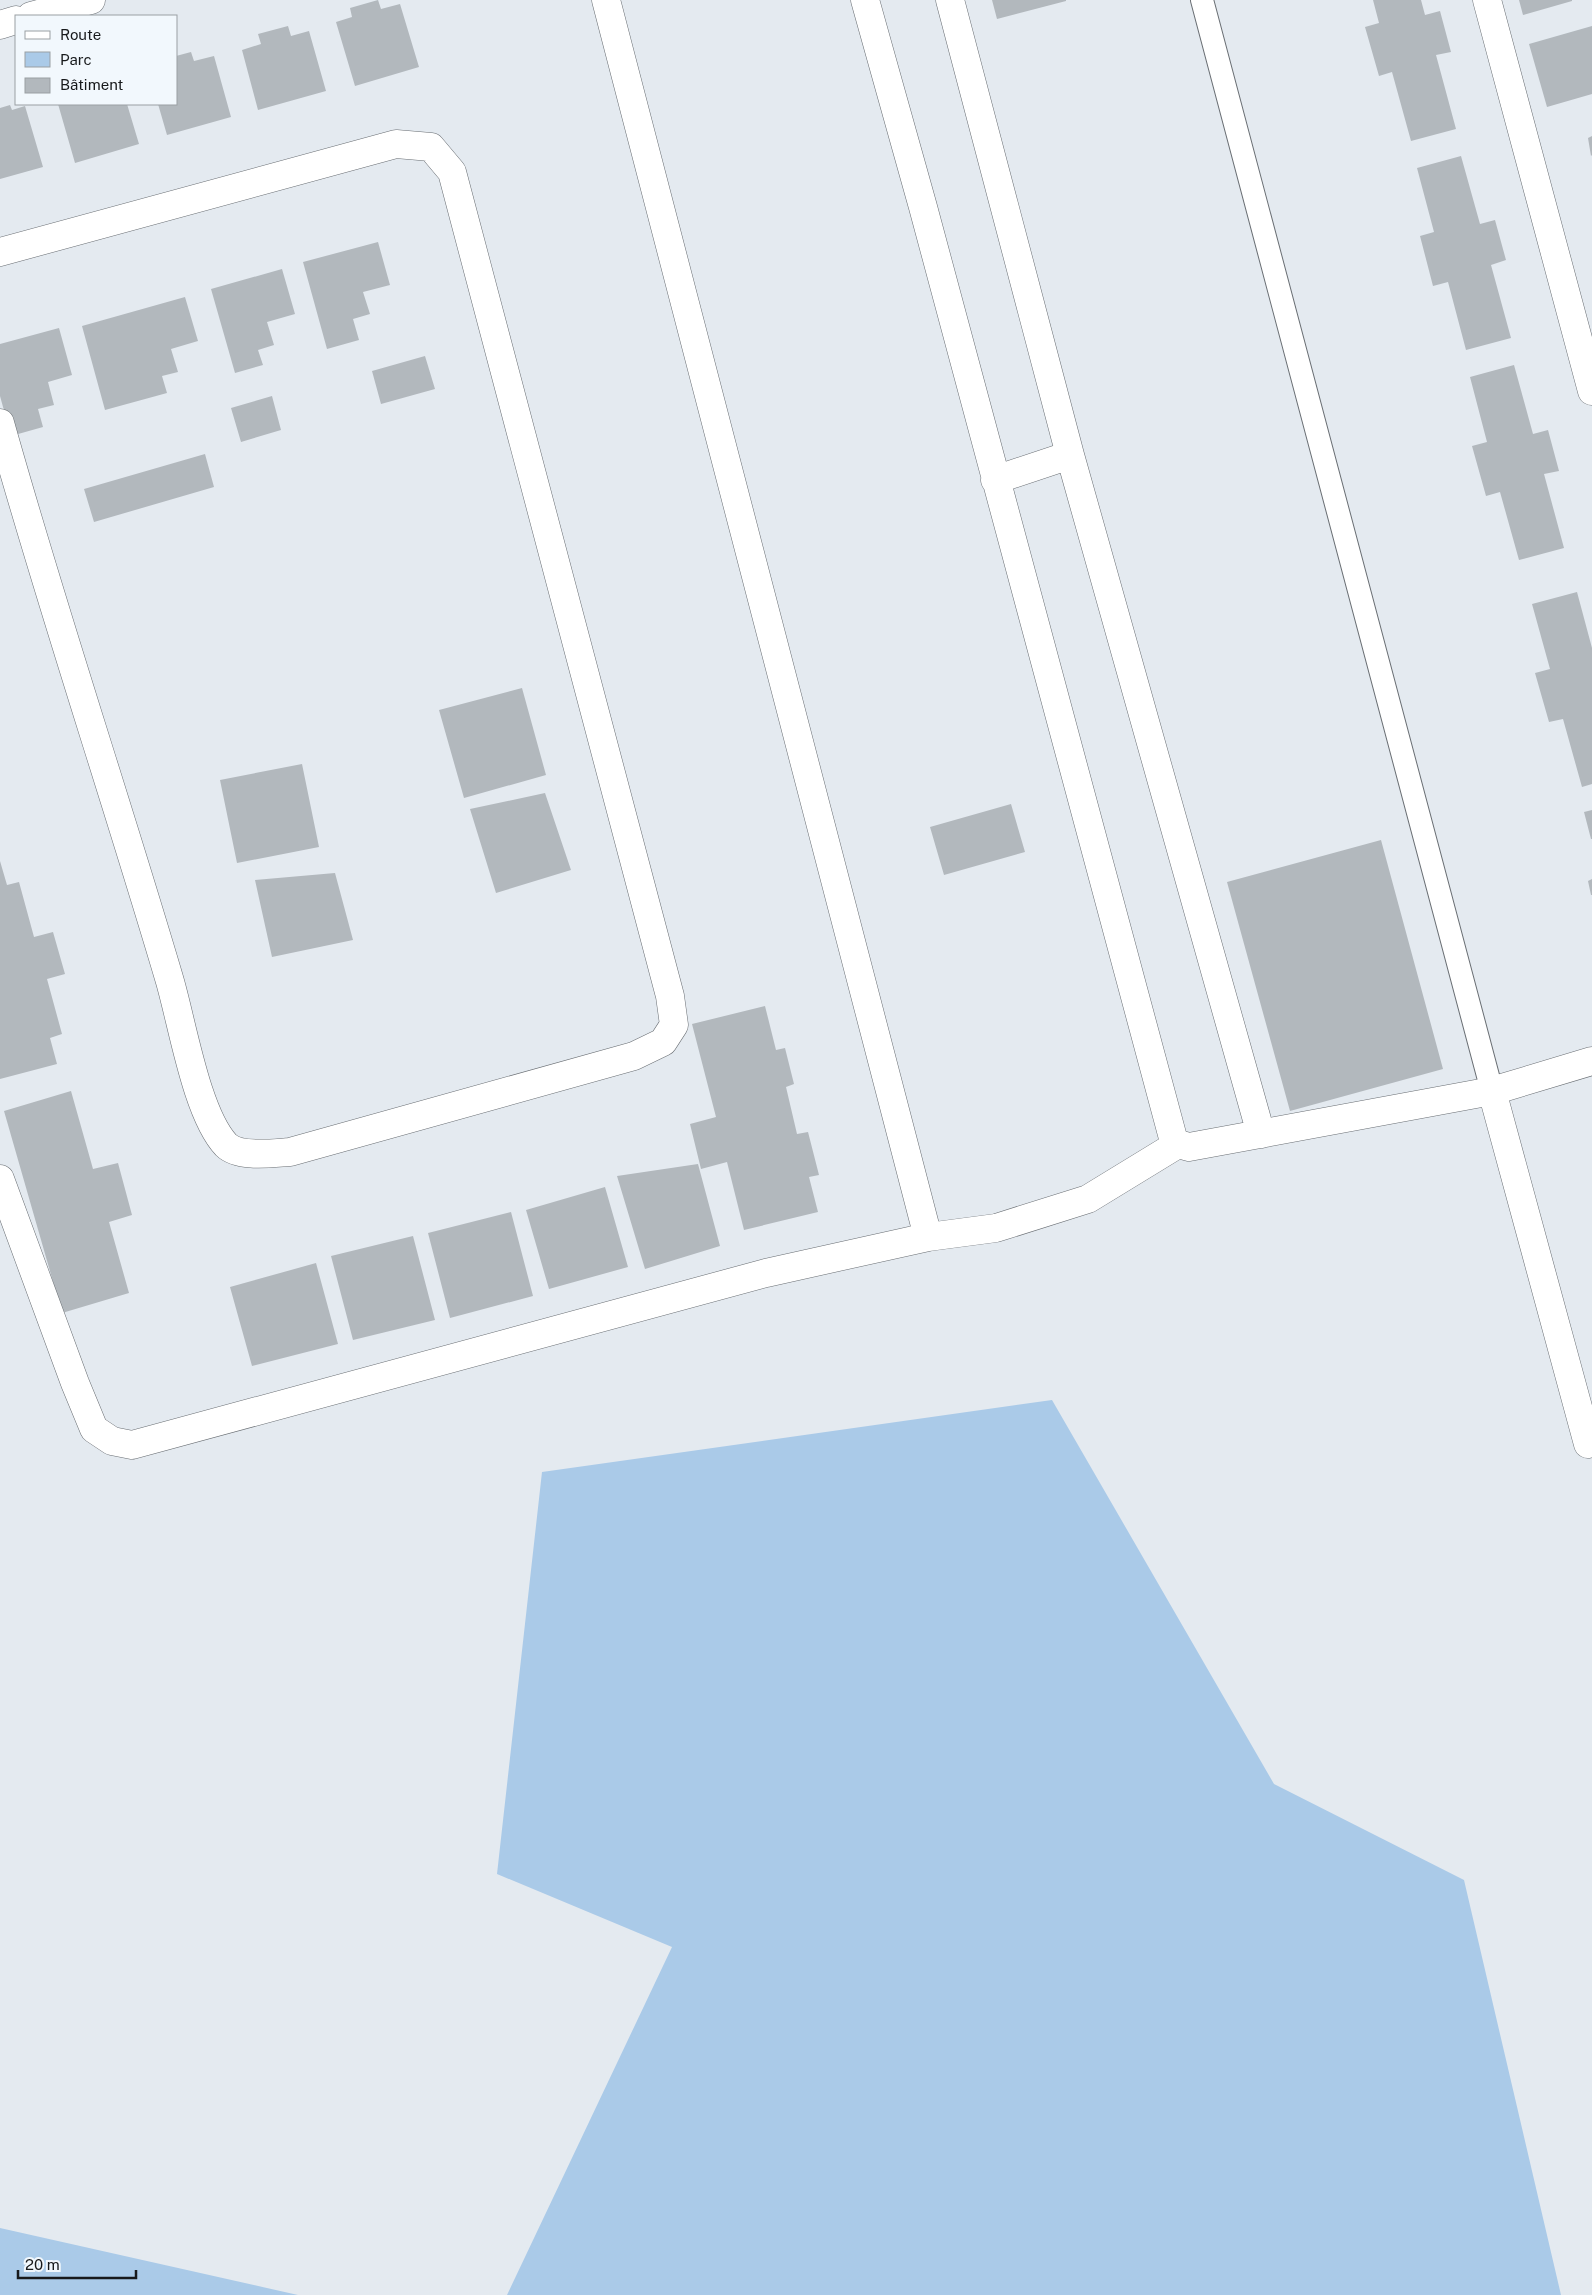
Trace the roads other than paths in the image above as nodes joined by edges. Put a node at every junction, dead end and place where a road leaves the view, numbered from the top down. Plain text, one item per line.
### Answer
1 (91, 0) edge
2 (606, 0) edge
3 (865, 0) edge
4 (950, 0) edge
5 (1202, 0) edge
6 (1487, 0) edge
7 (35, 15) edge
8 (15, 20) edge
9 (0, 25) edge
10 (0, 252) edge
11 (1592, 391) edge
12 (0, 422) edge
13 (1070, 455) junction
14 (995, 480) junction
15 (1592, 1061) edge
16 (1492, 1091) junction
17 (1260, 1134) junction
18 (1178, 1144) junction
19 (0, 1180) edge
20 (928, 1237) junction
21 (1588, 1444) dead end

1 - 7 street
2 - 20 street
3 - 14 street
4 - 13 street
5 - 16 lane
6 - 11 street
8 - 9 street
10 - 12 street
13 - 14 street
13 - 17 street
14 - 18 street
15 - 16 street
16 - 17 street
16 - 21 street
17 - 18 street
18 - 20 street
19 - 20 street

